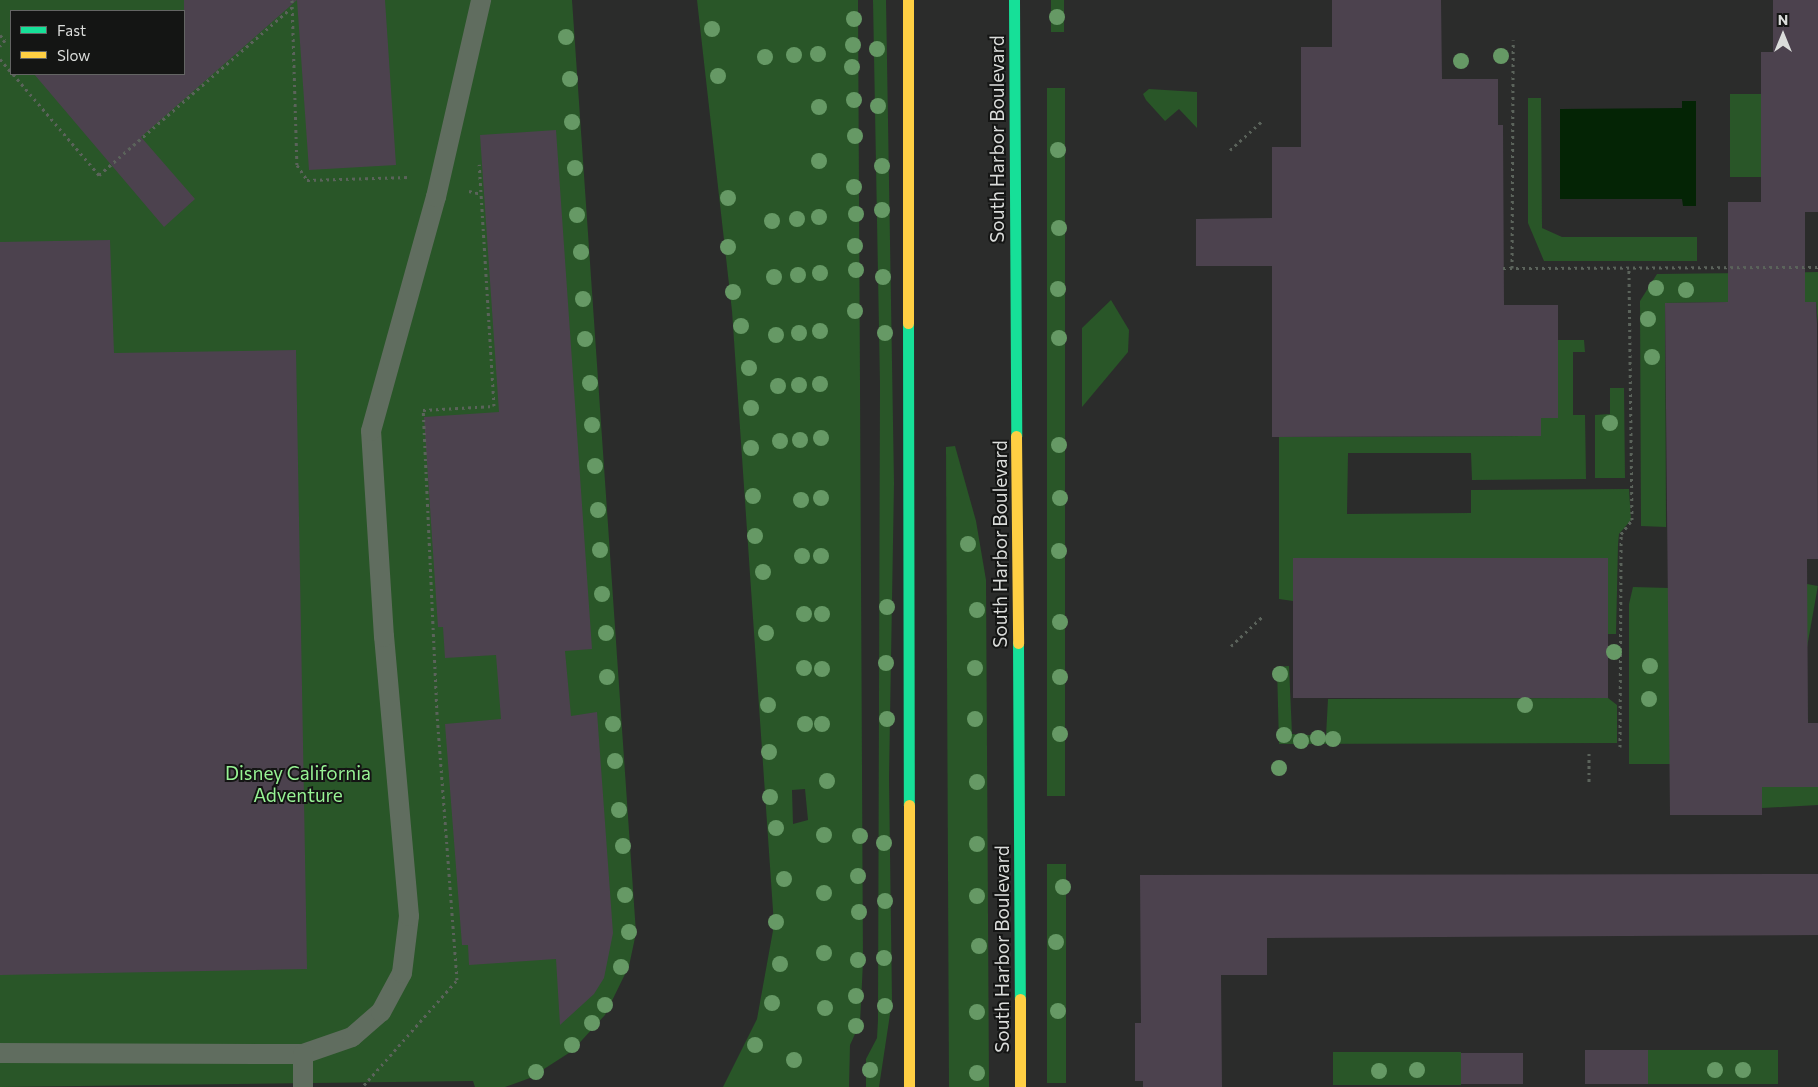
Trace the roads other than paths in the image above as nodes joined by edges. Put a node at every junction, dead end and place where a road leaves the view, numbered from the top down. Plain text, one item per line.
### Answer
1 (481, 0) edge
2 (908, 0) edge
3 (1014, 0) edge
4 (0, 1053) edge
5 (303, 1054) junction
6 (303, 1087) edge
7 (909, 1087) edge
8 (1020, 1087) edge

1 - 5 lane
2 - 7 main road
3 - 8 main road, South Harbor Boulevard
4 - 5 lane
5 - 6 lane

